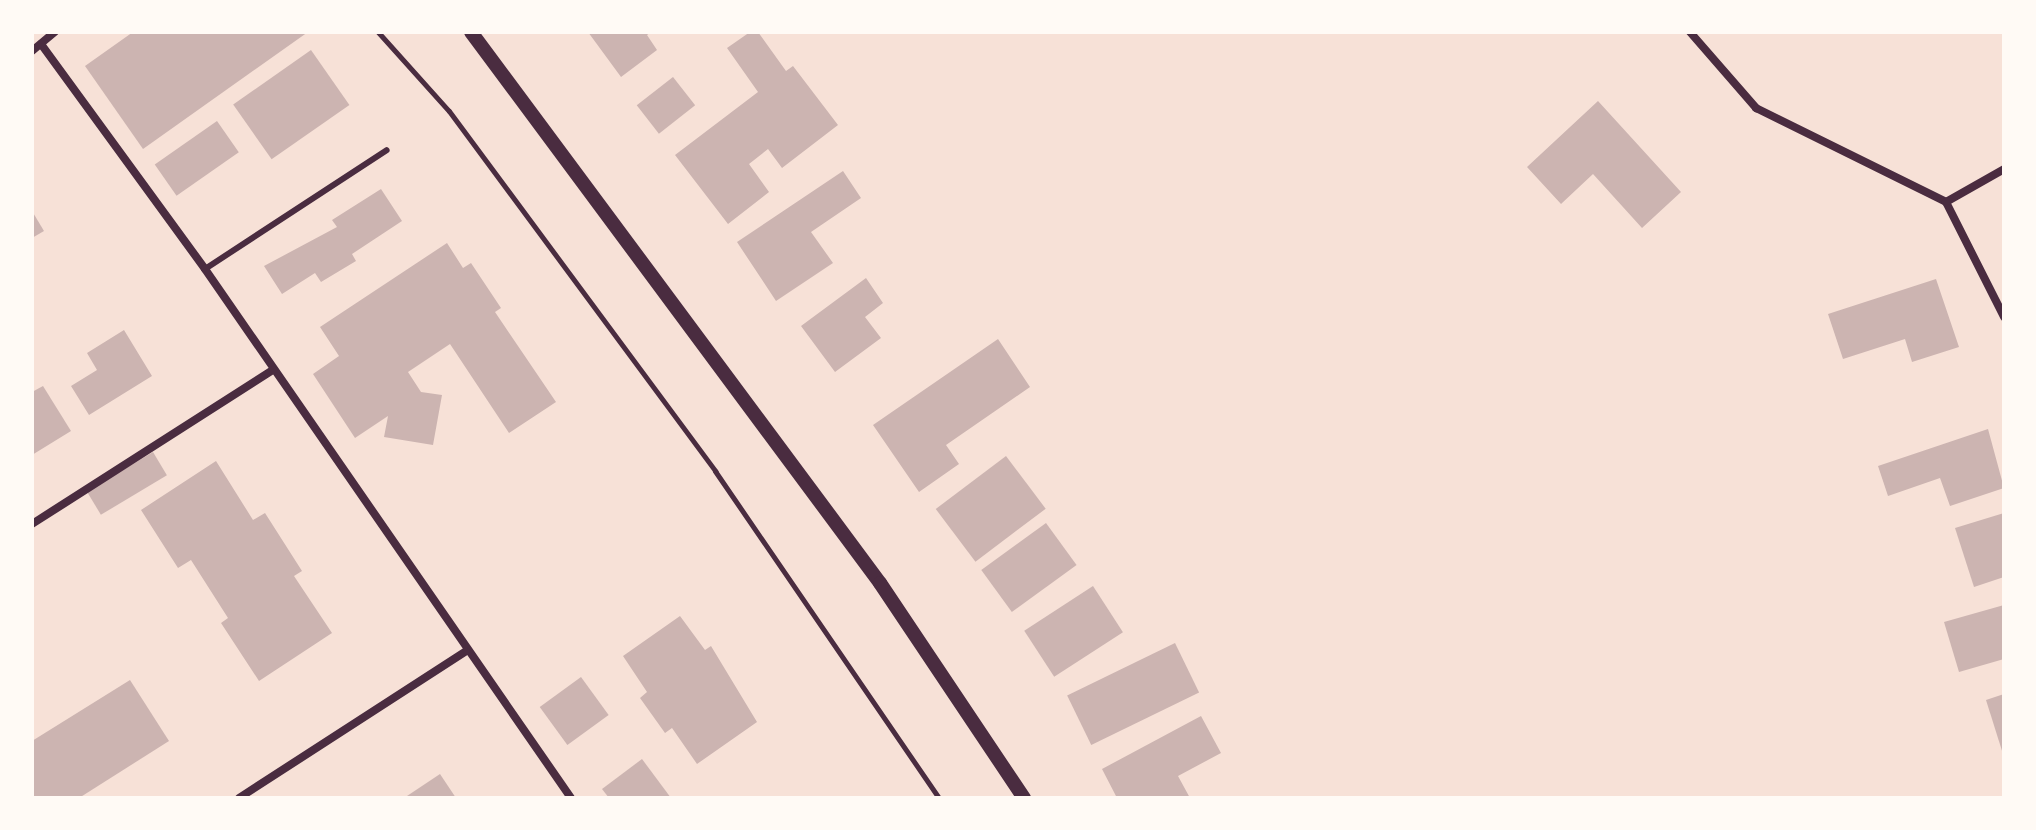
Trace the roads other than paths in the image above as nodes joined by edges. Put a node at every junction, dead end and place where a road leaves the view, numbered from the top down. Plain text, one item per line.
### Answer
1 (55, 32) edge
2 (471, 32) edge
3 (1690, 32) edge
4 (41, 44) junction
5 (32, 51) edge
6 (387, 150) dead end
7 (2004, 169) edge
8 (1946, 202) junction
9 (205, 269) junction
10 (2004, 317) edge
11 (273, 370) junction
12 (32, 524) edge
13 (466, 651) junction
14 (239, 798) edge
15 (571, 798) edge
16 (1024, 798) edge

1 - 4 street
2 - 16 street
3 - 8 street
4 - 5 street
4 - 9 street
6 - 9 lane
7 - 8 street
8 - 10 street
9 - 11 street
11 - 12 street
11 - 13 street
13 - 14 street
13 - 15 street

